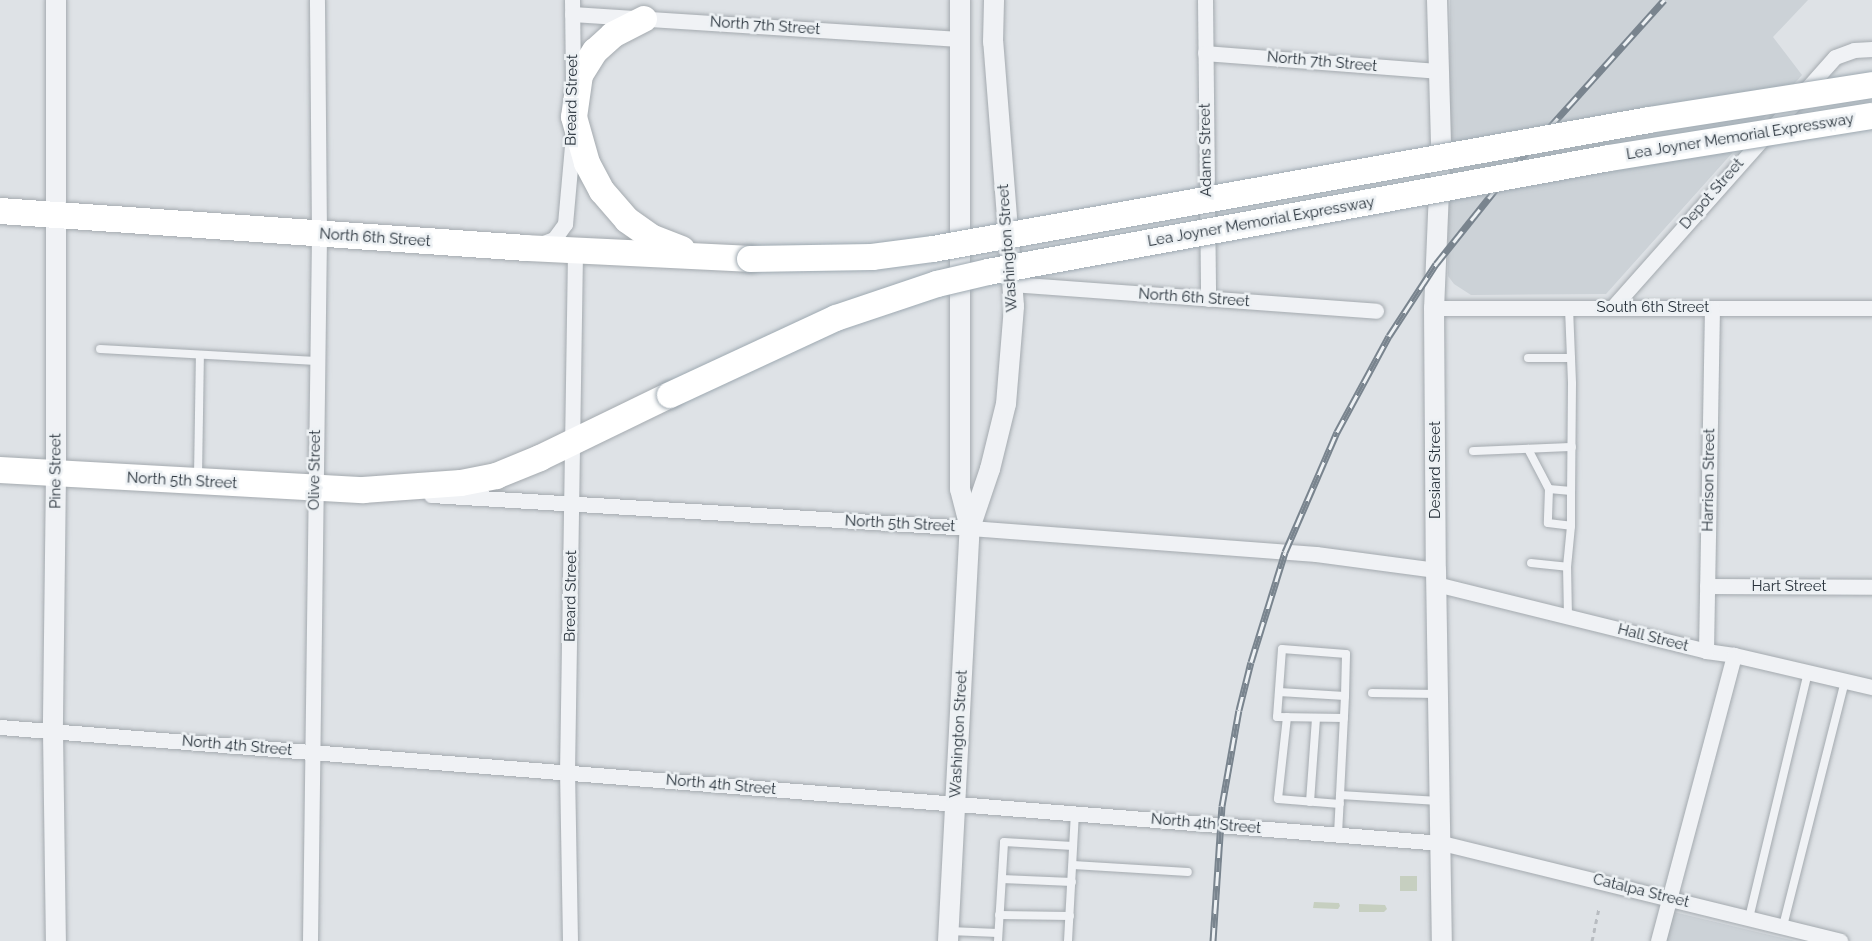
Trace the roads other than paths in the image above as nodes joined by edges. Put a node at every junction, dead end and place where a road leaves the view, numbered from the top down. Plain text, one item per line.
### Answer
1 (56, 0) edge
2 (317, 0) edge
3 (960, 0) edge
4 (994, 0) edge
5 (1205, 0) edge
6 (1437, 0) edge
7 (572, 7) edge
8 (644, 19) junction
9 (959, 39) junction
10 (1872, 49) edge
11 (1205, 53) junction
12 (1439, 71) junction
13 (1872, 85) edge
14 (1872, 116) edge
15 (574, 117) junction
16 (0, 211) edge
17 (57, 215) junction
18 (319, 234) junction
19 (526, 248) junction
20 (575, 251) junction
21 (700, 256) junction
22 (750, 259) joint
23 (1012, 284) junction
24 (1208, 299) junction
25 (1434, 308) junction
26 (1569, 308) junction
27 (1613, 308) junction
28 (1712, 308) junction
29 (1872, 308) edge
30 (1376, 311) dead end
31 (100, 349) dead end
32 (200, 355) junction
33 (1528, 358) dead end
34 (1571, 358) junction
35 (317, 361) junction
36 (670, 395) joint
37 (573, 443) junction
38 (1572, 447) junction
39 (1528, 449) junction
40 (1473, 451) dead end
41 (0, 470) edge
42 (56, 474) junction
43 (198, 482) junction
44 (314, 488) junction
45 (1550, 489) junction
46 (363, 490) junction
47 (1571, 491) junction
48 (572, 506) junction
49 (1570, 526) junction
50 (970, 528) junction
51 (1531, 563) dead end
52 (1567, 567) junction
53 (1436, 577) junction
54 (1707, 586) junction
55 (1872, 587) edge
56 (1568, 617) junction
57 (1706, 651) junction
58 (1734, 655) junction
59 (1808, 672) junction
60 (1845, 681) junction
61 (1872, 687) edge
62 (1279, 692) junction
63 (1372, 693) dead end
64 (1438, 694) junction
65 (1345, 696) junction
66 (1287, 717) junction
67 (1316, 718) junction
68 (1344, 718) junction
69 (0, 727) edge
70 (53, 732) junction
71 (312, 752) junction
72 (567, 773) junction
73 (1340, 800) junction
74 (1441, 801) junction
75 (1310, 802) junction
76 (955, 804) junction
77 (1075, 813) junction
78 (1338, 834) junction
79 (1442, 843) junction
80 (1073, 846) junction
81 (1072, 865) junction
82 (1188, 872) dead end
83 (1002, 879) junction
84 (1072, 882) junction
85 (1670, 898) junction
86 (999, 915) junction
87 (1070, 916) junction
88 (1749, 918) junction
89 (1783, 927) junction
90 (948, 936) edge
91 (998, 937) edge
92 (57, 941) edge
93 (310, 941) edge
94 (570, 941) edge
95 (1068, 941) edge
96 (1442, 941) edge
97 (1658, 941) edge
98 (1840, 941) edge

1 - 17 street, Pine Street
2 - 18 street, Olive Street
3 - 9 street, Washington Street
4 - 23 street, Washington Street
5 - 11 street, Adams Street
6 - 12 street, Desiard Street
7 - 8 street, North 7th Street
7 - 15 street, Breard Street
8 - 9 street, North 7th Street
8 - 15 main road
9 - 50 street, Washington Street
10 - 27 street, Depot Street
11 - 12 street, North 7th Street
11 - 24 street, Adams Street
12 - 25 street, Desiard Street
13 - 22 main road, Lea Joyner Memorial Expressway, bridge
14 - 36 main road, Lea Joyner Memorial Expressway, bridge
15 - 19 street, Breard Street
15 - 21 main road
16 - 17 main road, North 6th Street
17 - 18 main road, North 6th Street
17 - 42 street, Pine Street
18 - 19 main road, North 6th Street
18 - 35 street, Olive Street
19 - 20 main road, North 6th Street
20 - 21 main road, North 6th Street
20 - 37 street, Breard Street
21 - 22 main road, North 6th Street
23 - 24 street, North 6th Street
23 - 50 street, Washington Street
24 - 30 street, North 6th Street
25 - 26 street, South 6th Street
25 - 53 street, Desiard Street
26 - 27 street, South 6th Street
26 - 34 lane
27 - 28 street, South 6th Street
28 - 29 street, South 6th Street
28 - 54 street, Harrison Street
31 - 32 lane
32 - 35 lane
32 - 43 lane
33 - 34 lane
34 - 38 lane
35 - 44 street, Olive Street
36 - 37 main road, North 5th Street
37 - 46 main road, North 5th Street
37 - 48 street, Breard Street
38 - 39 lane
38 - 47 lane
39 - 40 lane
39 - 45 lane
41 - 42 main road, North 5th Street
42 - 43 main road, North 5th Street
42 - 70 street, Pine Street
43 - 44 main road, North 5th Street
44 - 46 main road, North 5th Street
44 - 71 street, Olive Street
45 - 47 lane
45 - 49 lane
46 - 48 street, North 5th Street
47 - 49 lane
48 - 50 street, North 5th Street
48 - 72 street, Breard Street
49 - 52 lane
50 - 53 street, North 5th Street
50 - 76 street, Washington Street
51 - 52 lane
52 - 56 lane
53 - 56 street, Hall Street
53 - 64 street, Desiard Street
54 - 55 street, Hart Street
54 - 57 street, Harrison Street
56 - 57 street, Hall Street
57 - 58 street, Hall Street
58 - 59 street, Hall Street
58 - 85 street
59 - 60 street, Hall Street
59 - 88 lane
60 - 61 street, Hall Street
60 - 89 lane
62 - 65 lane
62 - 65 lane
62 - 66 lane
63 - 64 lane
64 - 74 street, Desiard Street
65 - 68 lane
66 - 67 lane
66 - 75 lane
67 - 68 lane
67 - 75 lane
68 - 73 lane
69 - 70 street, North 4th Street
70 - 71 street, North 4th Street
70 - 92 street, Pine Street
71 - 72 street, North 4th Street
71 - 93 street, Olive Street
72 - 76 street, North 4th Street
72 - 94 street, Breard Street
73 - 74 lane
73 - 75 lane
73 - 78 lane
74 - 79 street, Desiard Street
76 - 77 street, North 4th Street
76 - 90 street, Washington Street
77 - 78 street, North 4th Street
77 - 80 lane
78 - 79 street, North 4th Street
79 - 85 street, Catalpa Street
79 - 96 street, Desiard Street
80 - 81 lane
80 - 83 lane
81 - 82 lane
81 - 84 lane
83 - 84 lane
83 - 86 lane
84 - 87 lane
85 - 88 street, Catalpa Street
85 - 97 street
86 - 87 lane
86 - 91 lane
87 - 95 lane
88 - 89 street, Catalpa Street
89 - 98 street, Catalpa Street
90 - 91 lane

